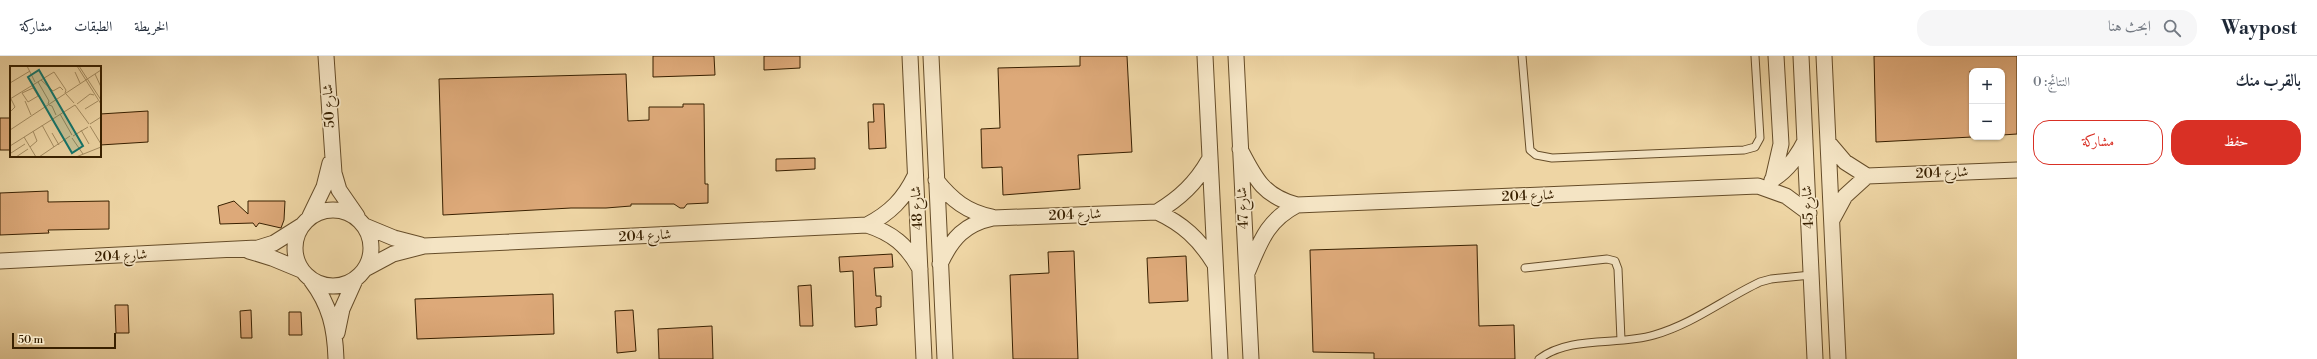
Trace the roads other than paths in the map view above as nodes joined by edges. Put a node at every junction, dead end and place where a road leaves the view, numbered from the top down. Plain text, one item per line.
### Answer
1 (326, 56) edge
2 (910, 56) edge
3 (932, 56) edge
4 (1205, 56) edge
5 (1236, 56) edge
6 (1522, 56) edge
7 (1755, 56) edge
8 (1776, 56) edge
9 (1801, 56) edge
10 (1824, 56) edge
11 (1805, 141) junction
12 (1828, 142) junction
13 (1240, 149) junction
14 (331, 156) junction
15 (1210, 160) junction
16 (2017, 170) edge
17 (916, 174) junction
18 (1867, 176) junction
19 (1774, 179) junction
20 (936, 180) junction
21 (1758, 186) junction
22 (1297, 205) junction
23 (1157, 212) junction
24 (1809, 214) junction
25 (993, 218) junction
26 (306, 221) junction
27 (362, 222) junction
28 (1831, 222) junction
29 (866, 225) junction
30 (424, 246) junction
31 (242, 250) junction
32 (0, 261) edge
33 (1214, 263) junction
34 (940, 264) junction
35 (1525, 268) dead end
36 (920, 269) junction
37 (360, 274) junction
38 (306, 275) junction
39 (1811, 275) junction
40 (1246, 277) junction
41 (336, 340) junction
42 (1621, 340) junction
43 (336, 359) edge
44 (924, 359) edge
45 (945, 359) edge
46 (1220, 359) edge
47 (1251, 359) edge
48 (1539, 359) edge
49 (1815, 359) edge
50 (1838, 359) edge

1 - 14 street, شارع 50
2 - 17 street, شارع 48
3 - 20 street, شارع 48
4 - 15 street
5 - 13 street, شارع 47
6 - 7 lane
8 - 19 street
9 - 11 street, شارع 45
10 - 12 street, شارع 45
11 - 19 street, شارع 204
11 - 24 street, شارع 45
12 - 18 street
12 - 28 street, شارع 45
13 - 22 street, شارع 204
13 - 40 street, شارع 47
14 - 26 street, شارع 50
14 - 27 street, شارع 50
15 - 23 street
15 - 33 street
16 - 18 street, شارع 204
17 - 29 street, شارع 204
17 - 36 street, شارع 48
18 - 28 street
19 - 21 street, شارع 204
20 - 25 street, شارع 204
20 - 34 street, شارع 48
21 - 22 street, شارع 204
21 - 24 street, شارع 204
22 - 40 street
23 - 25 street, شارع 204
23 - 33 street, شارع 204
24 - 39 street, شارع 45
25 - 34 street, شارع 204
26 - 27 street
26 - 31 street, شارع 204
26 - 38 street
27 - 30 street, شارع 204
27 - 37 street
28 - 50 street, شارع 45
29 - 30 street, شارع 204
29 - 36 street, شارع 204
30 - 37 street, شارع 204
31 - 32 street, شارع 204
31 - 38 street, شارع 204
33 - 46 street
34 - 45 street, شارع 48
35 - 42 lane
36 - 44 street, شارع 48
37 - 38 street
37 - 41 street
38 - 41 street
39 - 42 lane
39 - 49 street, شارع 45
40 - 47 street, شارع 47
41 - 43 street
42 - 48 lane

